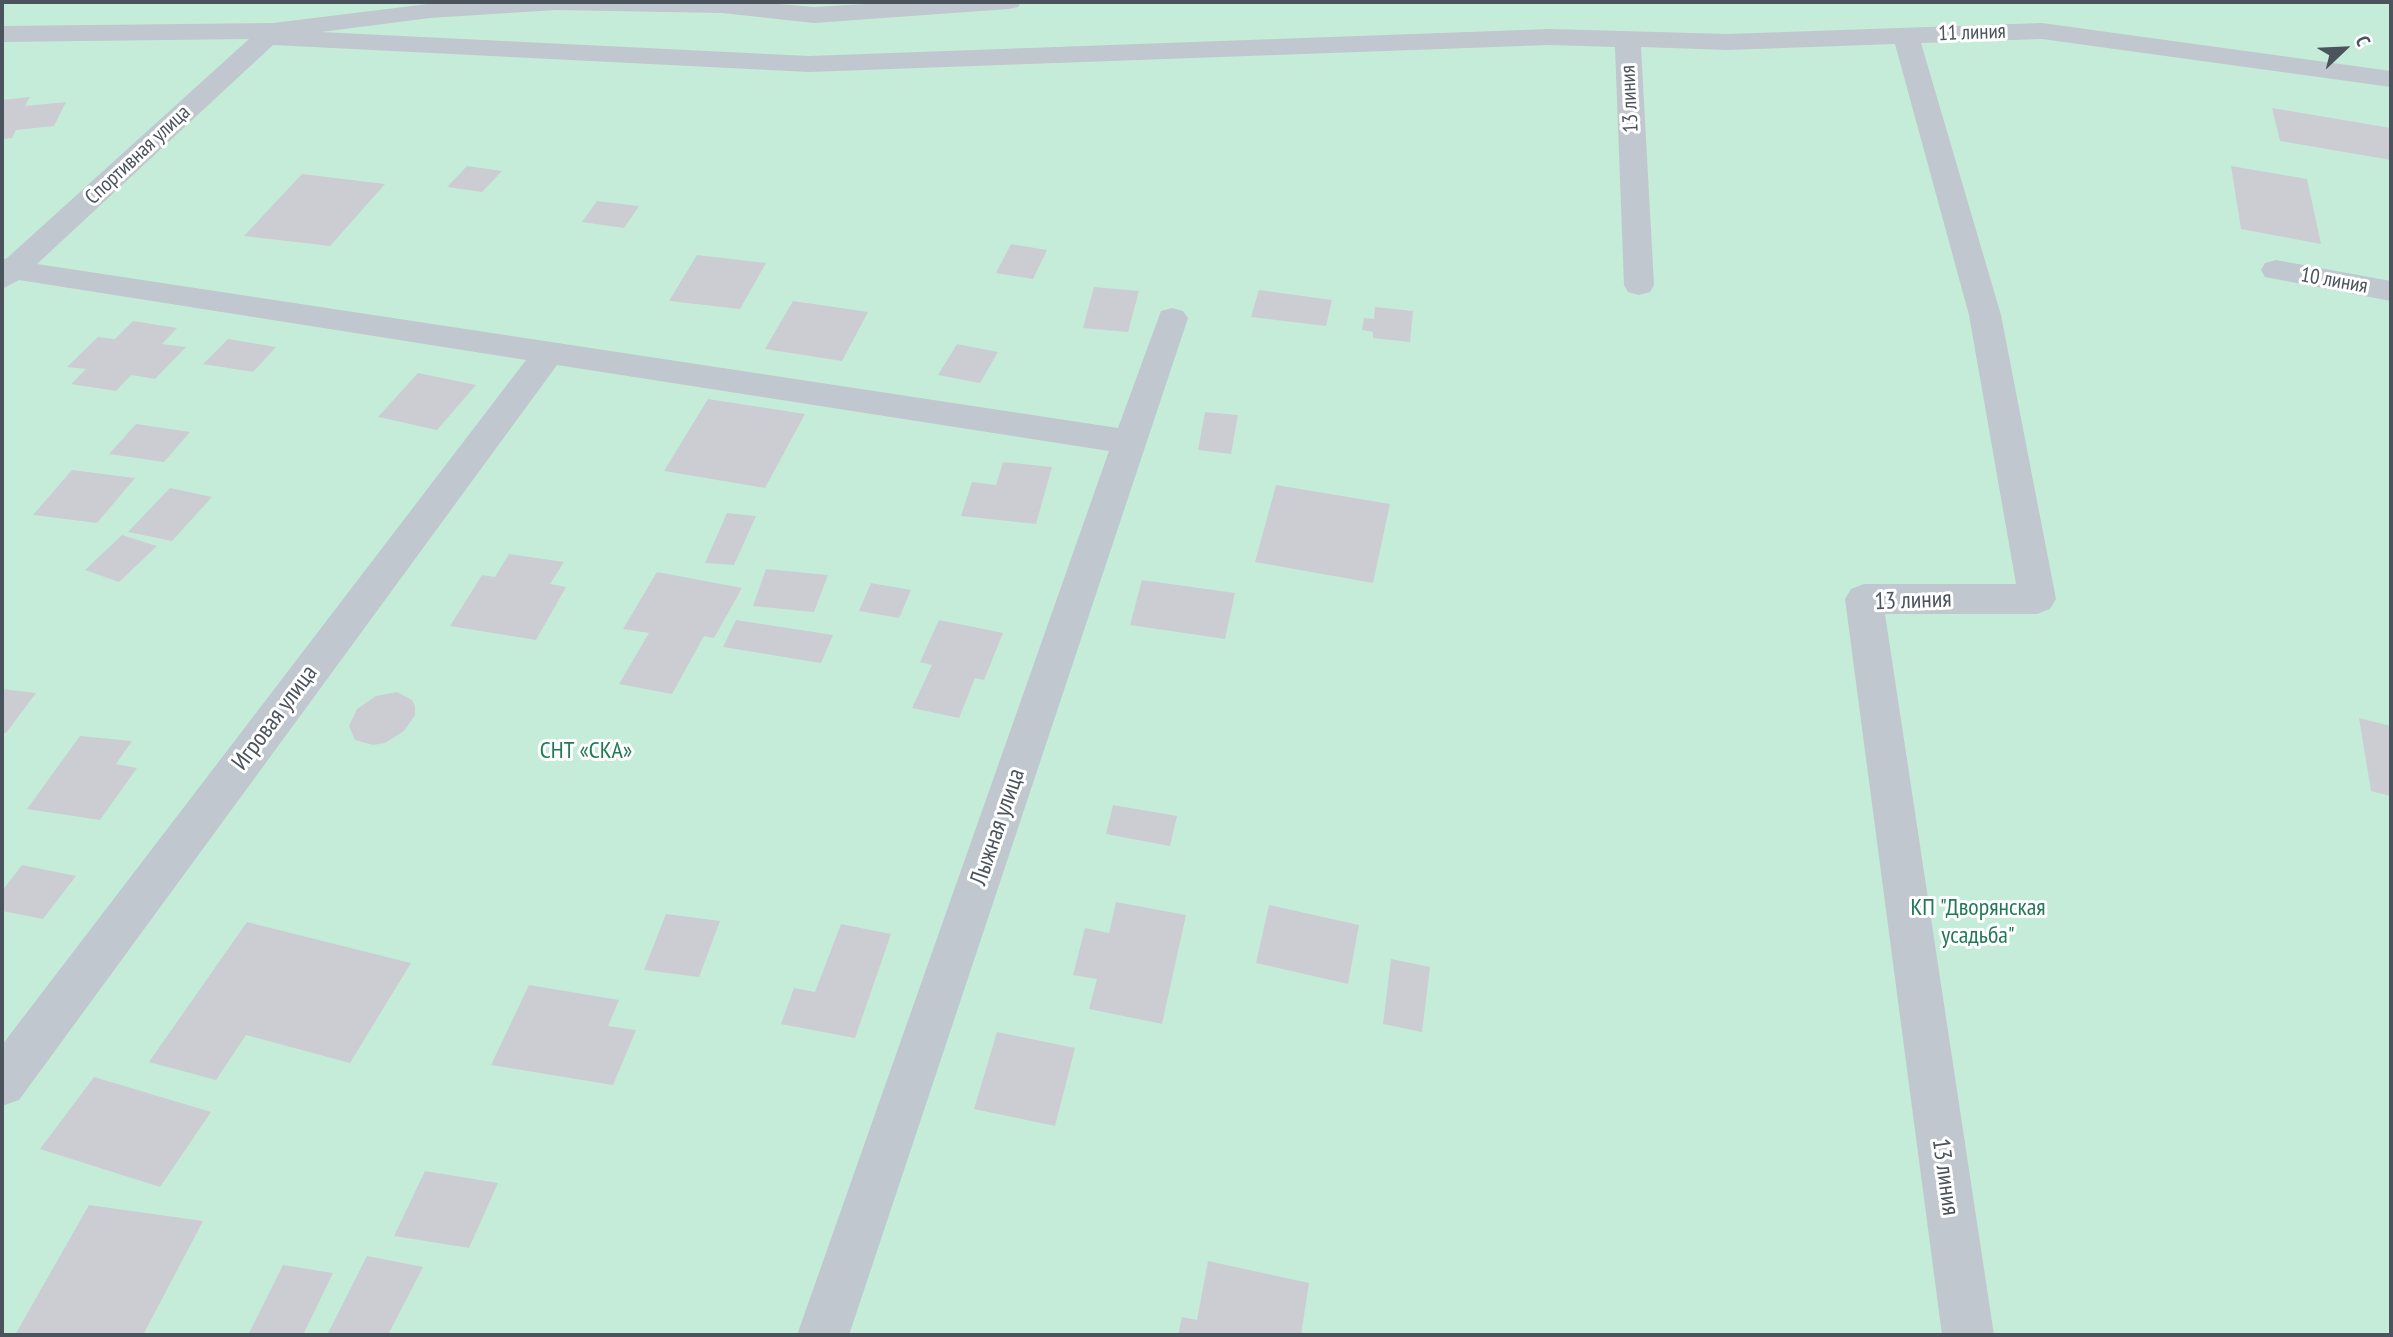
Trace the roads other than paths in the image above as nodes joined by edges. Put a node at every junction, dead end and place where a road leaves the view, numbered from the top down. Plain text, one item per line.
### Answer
1 (1009, 2) edge
2 (2, 34) edge
3 (269, 34) junction
4 (1906, 36) junction
5 (1628, 39) junction
6 (2391, 79) edge
7 (2276, 270) dead end
8 (5, 272) edge
9 (1639, 285) dead end
10 (2391, 291) edge
11 (1172, 318) dead end
12 (548, 353) junction
13 (1130, 442) junction
14 (2, 1083) edge
15 (823, 1335) edge
16 (1968, 1335) edge

1 - 3 street
2 - 3 street
3 - 5 street, 11 линия
3 - 8 street, Спортивная улица
4 - 5 street, 11 линия
4 - 6 street, 11 линия
4 - 16 street, 13 линия
5 - 9 street, 13 линия
7 - 10 street, 10 линия
8 - 12 street
11 - 13 street, Лыжная улица
12 - 13 street
12 - 14 street, Игровая улица
13 - 15 street, Лыжная улица

